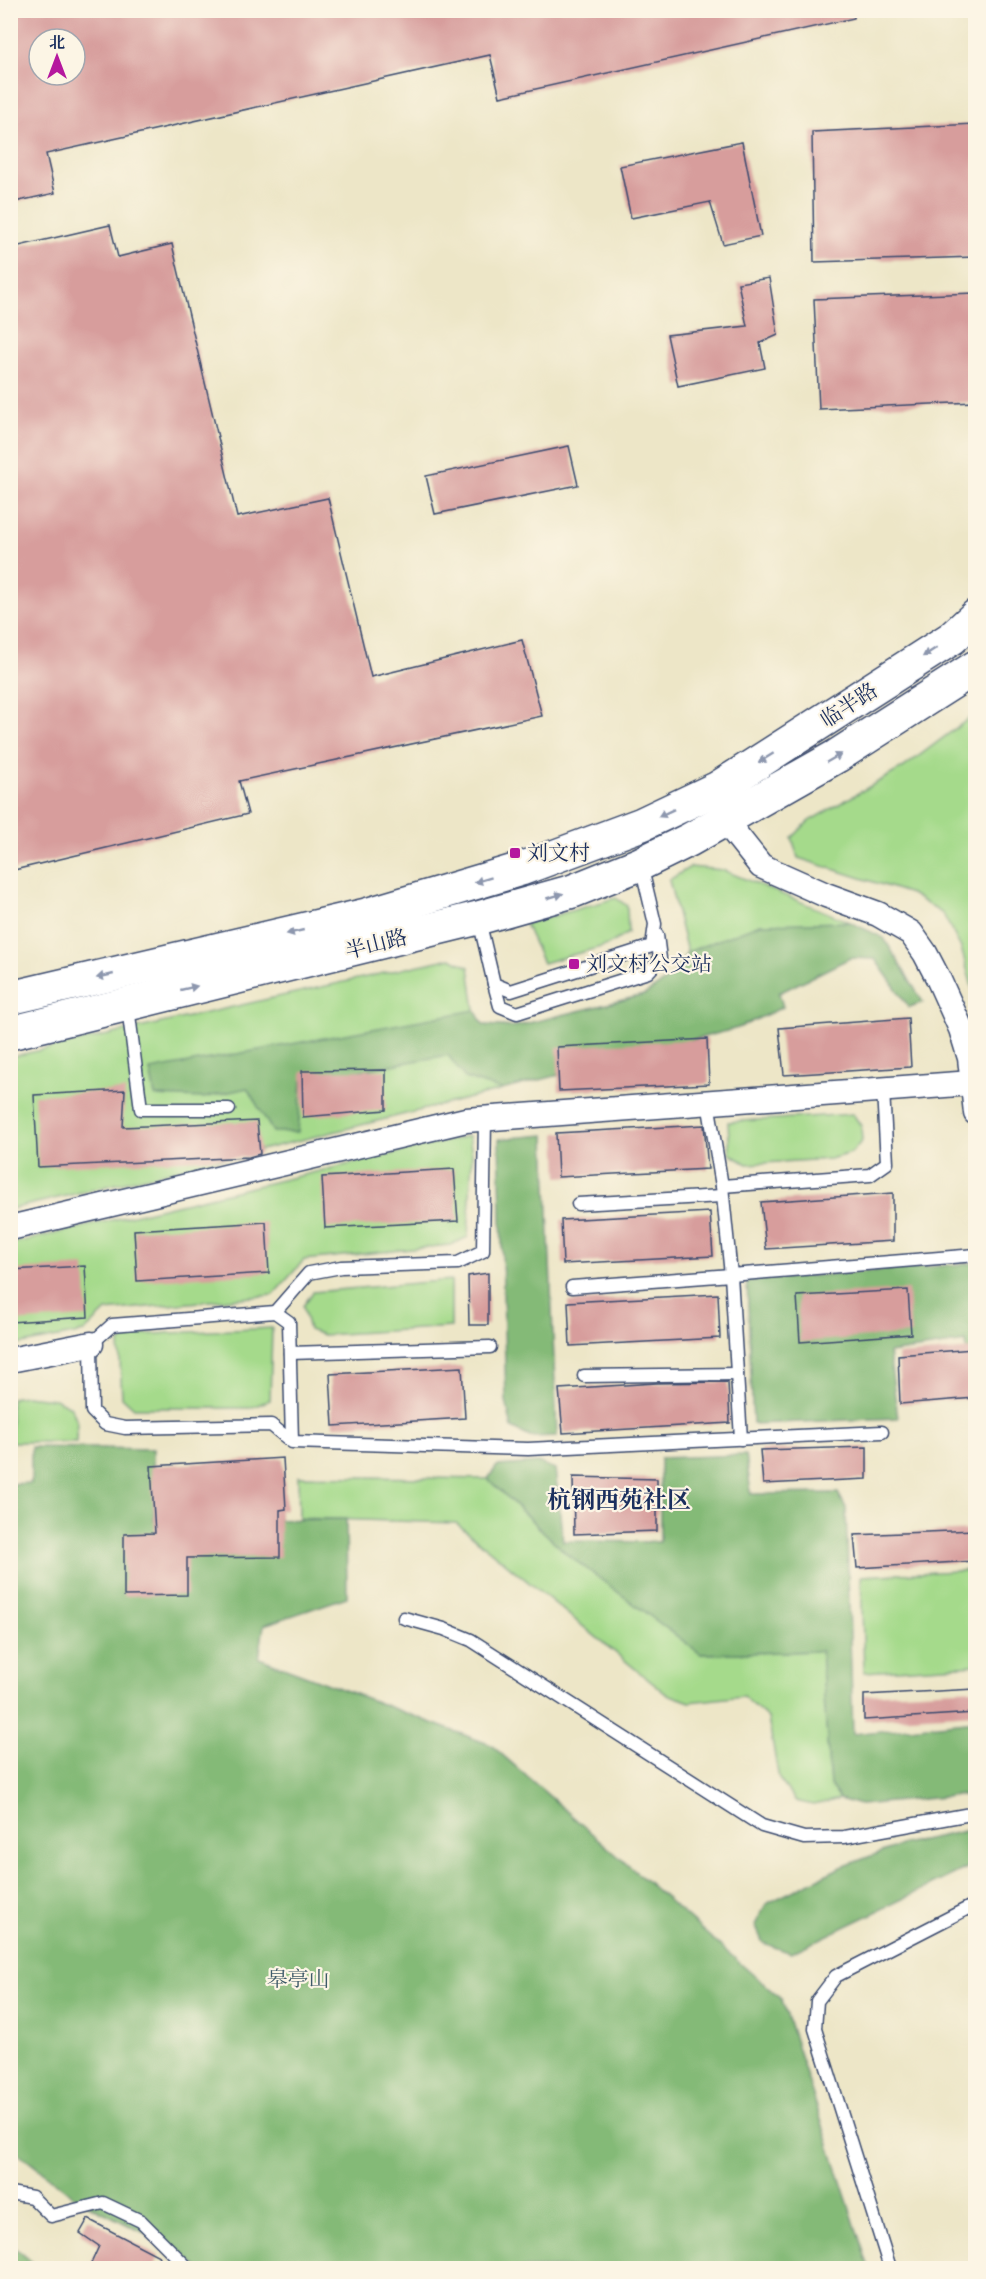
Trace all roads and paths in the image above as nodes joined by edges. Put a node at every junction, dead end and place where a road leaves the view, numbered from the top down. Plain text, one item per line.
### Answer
1 (975, 615) edge
2 (975, 667) edge
3 (724, 803) junction
4 (640, 864) junction
5 (478, 918) junction
6 (655, 924) junction
7 (494, 984) junction
8 (10, 998) edge
9 (127, 1003) junction
10 (10, 1033) edge
11 (972, 1083) junction
12 (883, 1090) junction
13 (708, 1102) junction
14 (229, 1109) dead end
15 (975, 1113) edge
16 (485, 1119) junction
17 (722, 1191) junction
18 (578, 1204) dead end
19 (10, 1228) edge
20 (975, 1255) edge
21 (731, 1275) junction
22 (572, 1287) dead end
23 (275, 1312) junction
24 (91, 1344) junction
25 (490, 1347) dead end
26 (290, 1353) junction
27 (10, 1360) edge
28 (737, 1374) junction
29 (584, 1376) dead end
30 (882, 1432) dead end
31 (741, 1439) junction
32 (292, 1442) junction
33 (404, 1618) dead end
34 (975, 1813) edge
35 (975, 1904) edge
36 (10, 2193) edge
37 (188, 2268) edge
38 (890, 2268) edge

1 -> 3 main road, 临半路
3 -> 2 main road, 临半路
3 - 4 main road, 半山路
3 -> 8 main road, 半山路
3 - 11 street
5 -> 4 main road, 半山路
4 - 6 lane
5 - 7 lane
9 -> 5 main road, 半山路
6 - 7 lane
6 - 7 lane
9 - 10 main road, 半山路
9 - 14 lane
11 - 12 street
11 - 15 street
12 - 13 street
12 - 17 lane
13 - 16 street
13 - 17 lane
16 - 19 street
16 - 23 lane
17 - 18 lane
17 - 21 lane
20 - 21 lane
21 - 22 lane
21 - 28 lane
23 - 24 lane
23 - 26 lane
24 - 27 street
24 - 32 lane
25 - 26 lane
26 - 32 lane
28 - 29 lane
28 - 31 lane
30 - 31 lane
31 - 32 lane
33 - 34 lane
35 - 38 lane
36 - 37 lane

